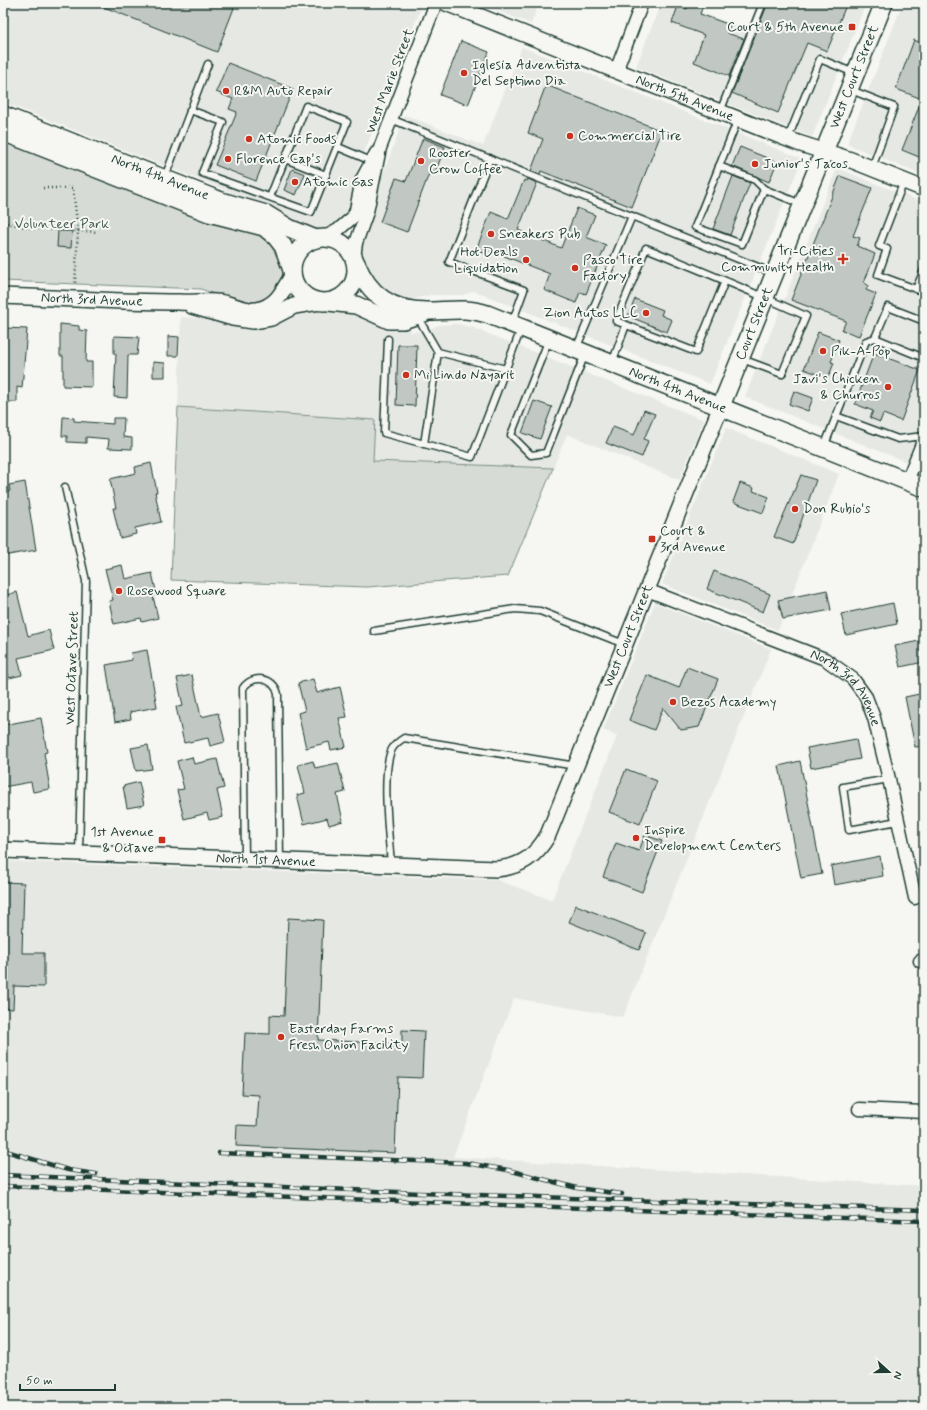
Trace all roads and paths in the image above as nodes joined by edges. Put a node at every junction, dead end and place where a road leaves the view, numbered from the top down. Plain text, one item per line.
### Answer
1 (436, 3) edge
2 (446, 3) edge
3 (642, 3) edge
4 (763, 3) edge
5 (884, 3) edge
6 (208, 64) dead end
7 (616, 70) junction
8 (856, 73) junction
9 (849, 89) junction
10 (190, 110) junction
11 (720, 112) junction
12 (3, 115) edge
13 (391, 119) junction
14 (738, 119) junction
15 (3, 132) edge
16 (788, 139) junction
17 (338, 147) junction
18 (380, 148) junction
19 (824, 152) junction
20 (490, 158) junction
21 (285, 159) junction
22 (370, 161) junction
23 (720, 166) junction
24 (872, 168) junction
25 (326, 175) junction
26 (904, 181) junction
27 (161, 186) junction
28 (42, 188) dead end
29 (764, 189) junction
30 (924, 189) edge
31 (270, 197) junction
32 (802, 205) junction
33 (632, 216) junction
34 (3, 222) edge
35 (78, 231) junction
36 (98, 232) dead end
37 (320, 238) junction
38 (355, 260) junction
39 (924, 270) edge
40 (292, 273) junction
41 (774, 273) junction
42 (725, 280) junction
43 (75, 284) dead end
44 (916, 289) junction
45 (924, 292) edge
46 (3, 296) edge
47 (765, 297) junction
48 (180, 302) junction
49 (323, 302) junction
50 (422, 313) junction
51 (924, 321) edge
52 (626, 325) junction
53 (517, 326) junction
54 (549, 338) junction
55 (875, 338) junction
56 (388, 339) dead end
57 (581, 351) junction
58 (438, 352) junction
59 (924, 358) edge
60 (740, 359) junction
61 (612, 363) junction
62 (506, 369) junction
63 (721, 406) junction
64 (836, 416) junction
65 (924, 436) edge
66 (924, 439) edge
67 (424, 444) junction
68 (824, 448) junction
69 (908, 481) junction
70 (65, 487) dead end
71 (924, 488) edge
72 (647, 590) junction
73 (374, 631) dead end
74 (625, 645) junction
75 (576, 766) junction
76 (889, 779) junction
77 (898, 821) junction
78 (3, 850) edge
79 (79, 853) junction
80 (245, 860) junction
81 (527, 860) joint
82 (280, 861) junction
83 (391, 865) junction
84 (915, 898) dead end
85 (859, 1109) dead end
86 (924, 1112) edge

1 - 13 street, West Marie Street
2 - 7 street, North 5th Avenue
3 - 7 street
4 - 11 lane
5 - 8 main road, West Court Street
6 - 10 lane
7 - 11 street, North 5th Avenue
8 - 9 main road, West Court Street
8 - 16 lane
9 - 19 main road, West Court Street
9 - 24 lane
10 - 27 lane
10 - 31 lane
11 - 14 street, North 5th Avenue
12 - 27 main road, North 4th Avenue
13 - 18 street, West Marie Street
13 - 20 lane
14 - 16 street, North 5th Avenue
14 - 23 lane
15 - 27 main road, North 4th Avenue
16 - 19 street, North 5th Avenue
17 - 21 lane
17 - 22 lane
17 - 25 lane
18 - 22 street, West Marie Street
18 - 38 street, West Marie Street
19 - 24 street, North 5th Avenue
19 - 32 main road, Court Street
20 - 33 lane
20 - 53 lane
21 - 25 lane
21 - 31 lane
22 - 37 street, West Marie Street
23 - 29 lane
23 - 29 lane
24 - 26 street, North 5th Avenue
25 - 31 lane
26 - 30 street, North 5th Avenue
26 - 44 lane
27 - 37 main road, North 4th Avenue
27 - 40 main road, North 4th Avenue
28 - 35 path
29 - 32 lane
32 - 41 main road, Court Street
33 - 41 lane
33 - 57 lane
34 - 35 path
35 - 36 path
35 - 43 path
37 - 38 main road
37 - 40 main road
38 - 49 main road
38 - 50 main road, North 4th Avenue
39 - 44 lane
40 - 48 street, North 3rd Avenue
40 - 49 main road
41 - 47 main road, Court Street
42 - 47 lane
42 - 52 lane
42 - 52 lane
44 - 45 lane
46 - 48 street, North 3rd Avenue
47 - 60 main road, Court Street
47 - 60 lane
48 - 49 street, North 3rd Avenue
49 - 50 main road, North 4th Avenue
50 - 53 main road, North 4th Avenue
50 - 58 lane
51 - 55 lane
52 - 61 lane
53 - 54 main road, North 4th Avenue
53 - 62 lane
54 - 57 main road, North 4th Avenue
54 - 57 lane
55 - 59 lane
55 - 64 lane
56 - 67 lane
57 - 61 main road, North 4th Avenue
58 - 62 lane
58 - 67 lane
60 - 63 main road, Court Street
61 - 63 main road, North 4th Avenue
62 - 67 lane
63 - 68 main road, North 4th Avenue
63 - 72 street, West Court Street
64 - 65 lane
64 - 68 lane
66 - 69 street
68 - 69 main road, North 4th Avenue
69 - 71 main road, North 4th Avenue
70 - 79 lane, West Octave Street
72 - 74 street, West Court Street
72 - 76 street, North 3rd Avenue
73 - 74 lane
74 - 75 street, West Court Street
75 - 81 street, West Court Street
75 - 83 lane
76 - 77 street, North 3rd Avenue
76 - 77 lane
77 - 84 street, North 3rd Avenue
78 - 79 street, North 1st Avenue
79 - 80 street, North 1st Avenue
80 - 82 street, North 1st Avenue
80 - 82 lane
81 - 83 street, North 1st Avenue
82 - 83 street, North 1st Avenue
85 - 86 street

